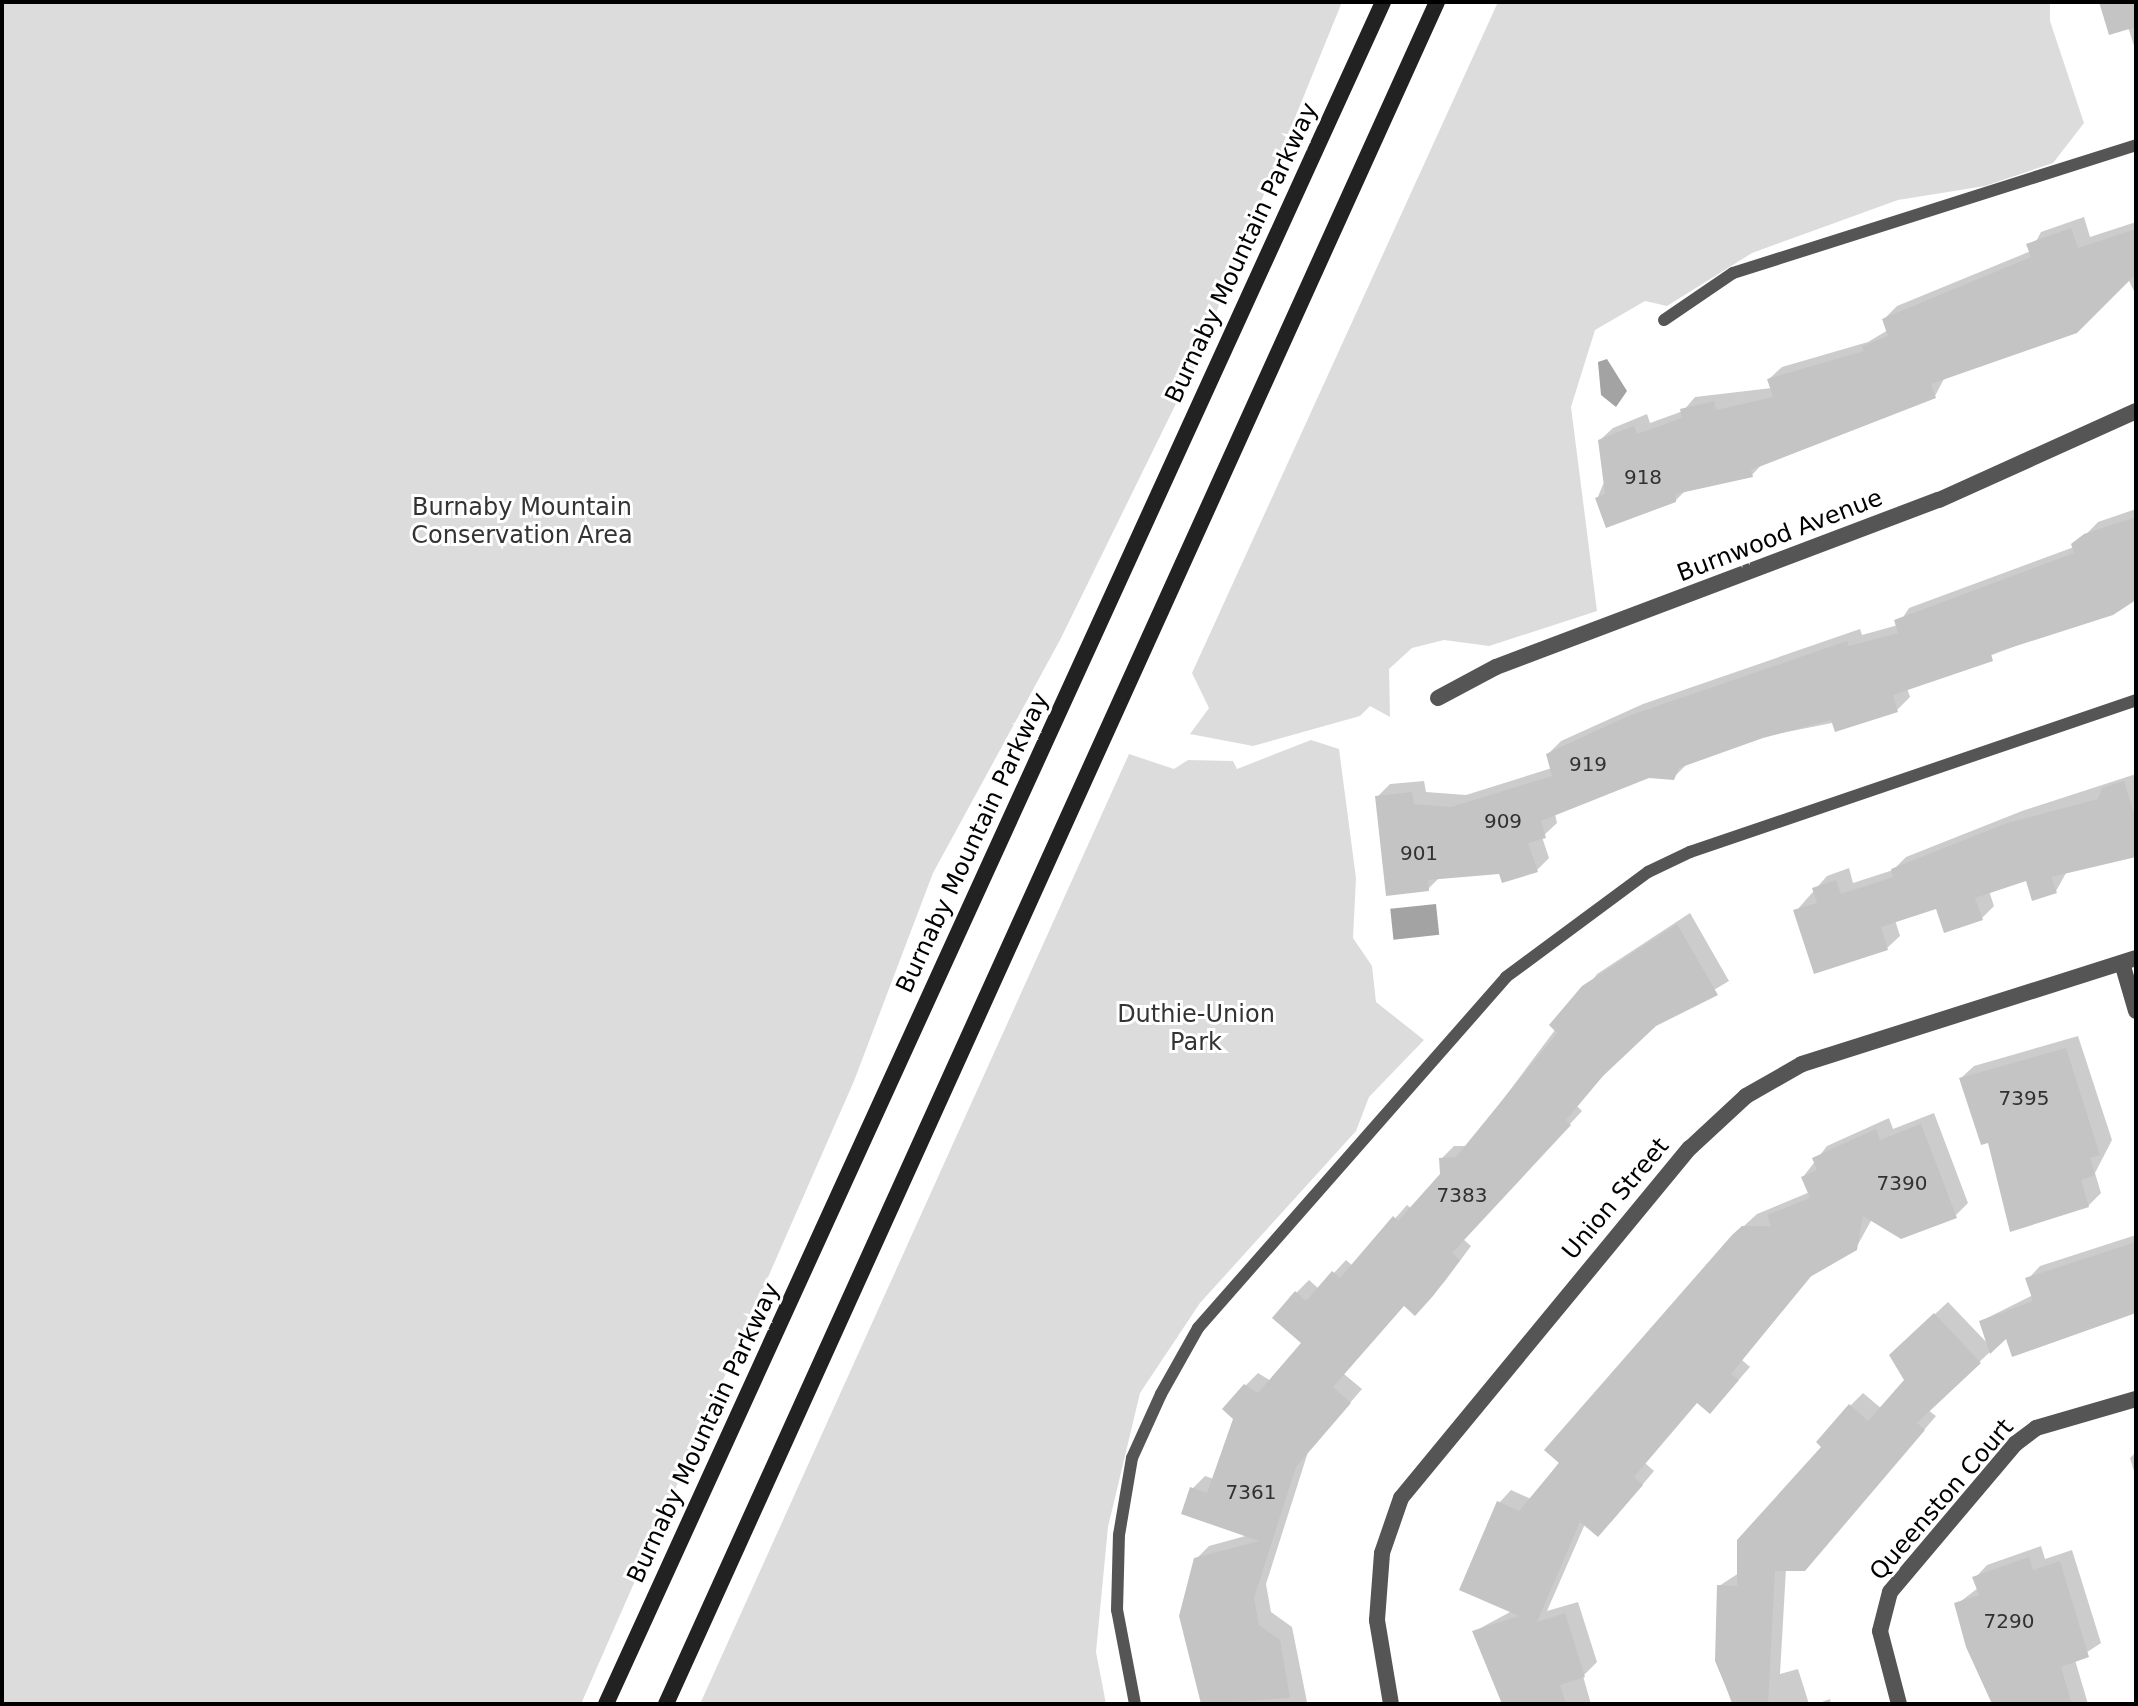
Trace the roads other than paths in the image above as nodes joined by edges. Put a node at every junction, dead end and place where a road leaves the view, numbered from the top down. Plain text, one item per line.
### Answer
1 (1383, 2) edge
2 (1437, 2) edge
3 (2136, 145) edge
4 (1664, 320) dead end
5 (2136, 411) edge
6 (1438, 698) dead end
7 (2136, 700) edge
8 (2129, 960) edge
9 (2136, 1011) edge
10 (2136, 1399) edge
11 (606, 1704) edge
12 (666, 1704) edge
13 (1135, 1704) edge
14 (1391, 1704) edge
15 (1899, 1704) edge

1 - 11 main road, Burnaby Mountain Parkway
2 - 12 main road
3 - 4 lane
5 - 6 street, Burnwood Avenue
7 - 13 lane
8 - 9 street
8 - 14 street, Union Street
10 - 15 street, Queenston Court

